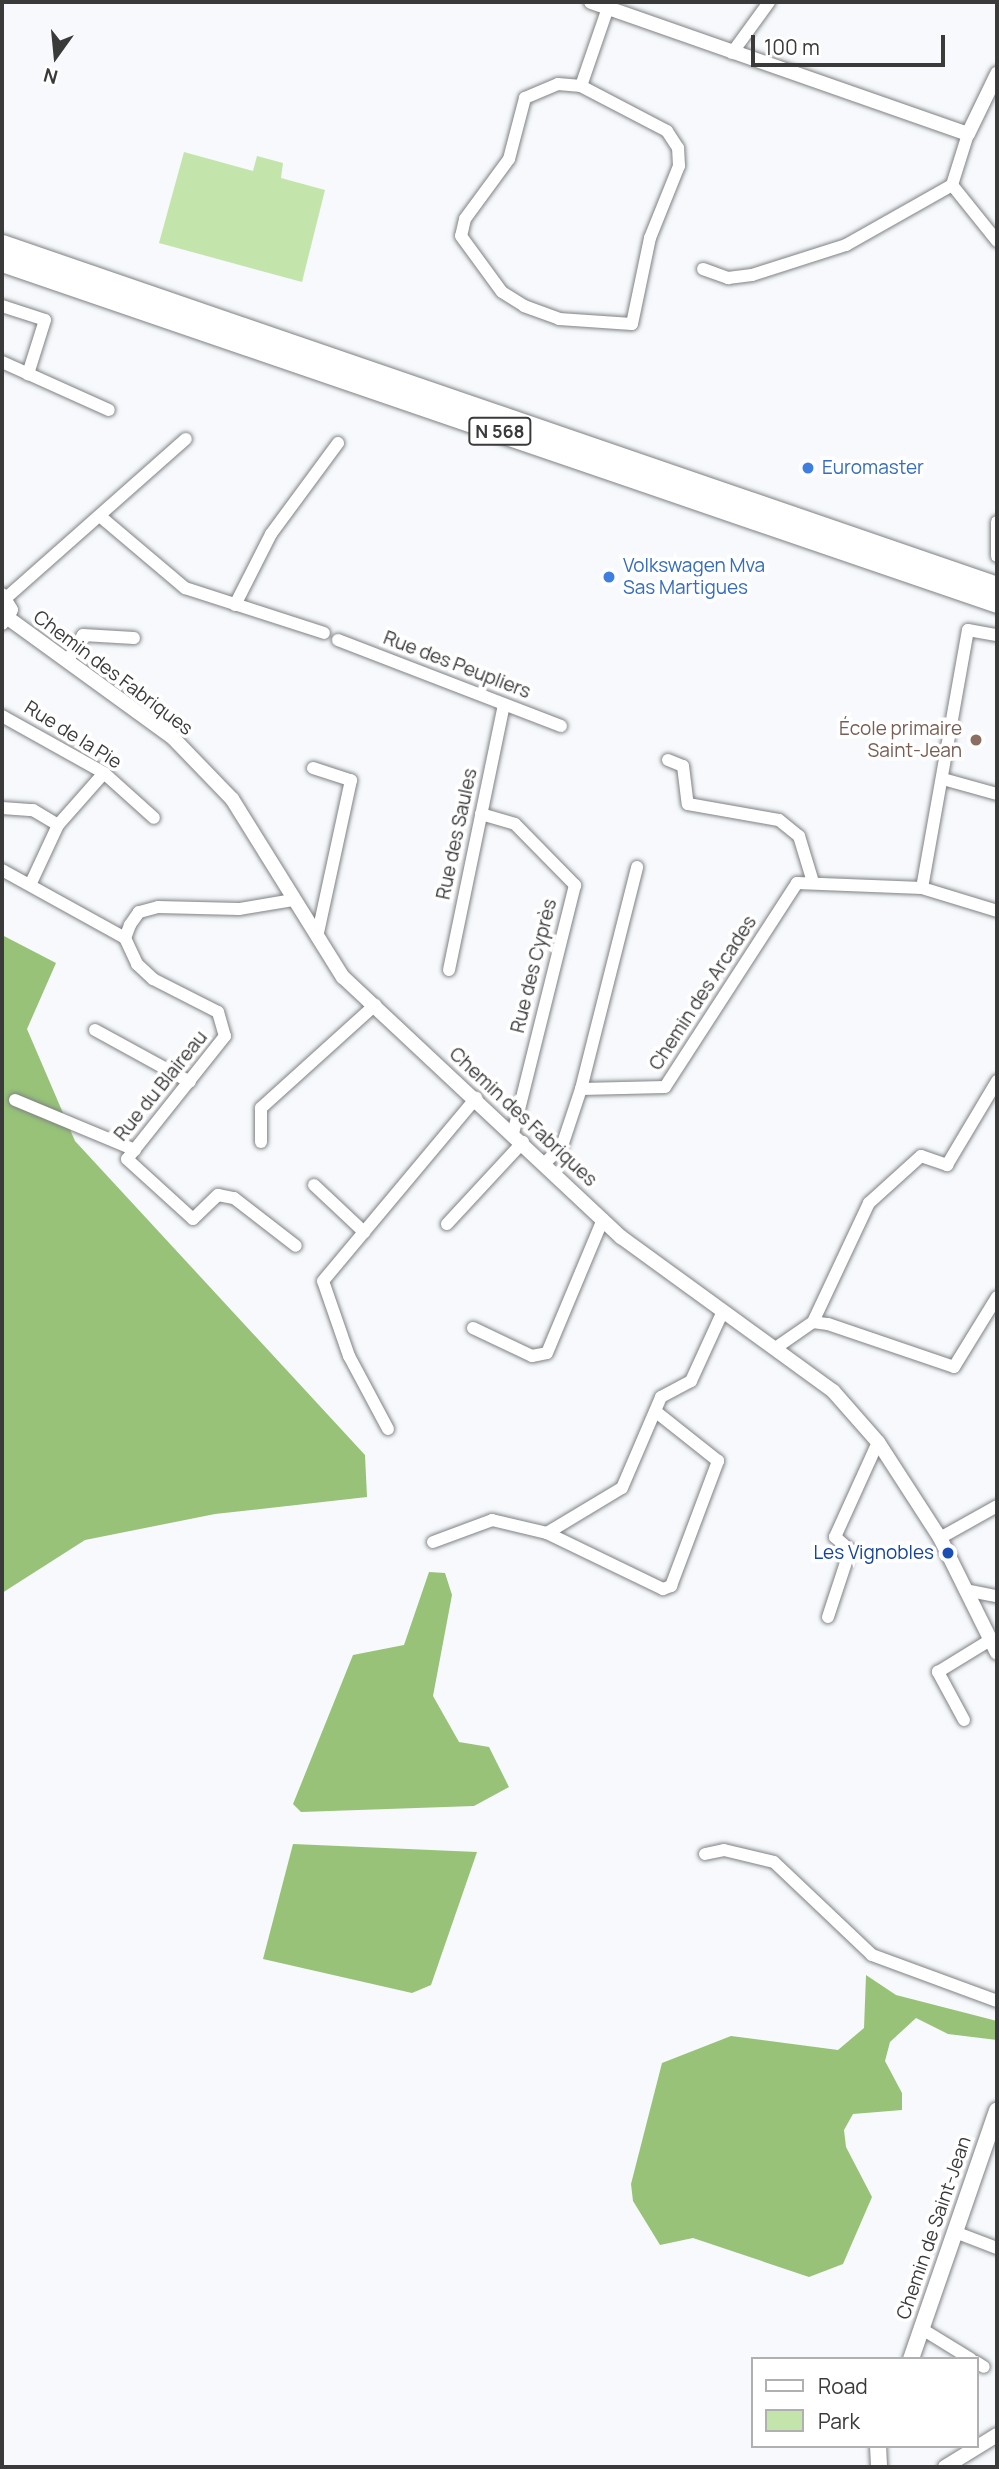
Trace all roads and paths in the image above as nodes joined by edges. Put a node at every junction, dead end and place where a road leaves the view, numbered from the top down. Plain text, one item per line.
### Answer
1 (592, 2) edge
2 (769, 2) edge
3 (609, 5) edge
4 (732, 53) junction
5 (997, 74) edge
6 (581, 86) junction
7 (968, 134) junction
8 (953, 185) junction
9 (997, 241) edge
10 (2, 244) edge
11 (2, 262) edge
12 (703, 269) dead end
13 (2, 306) edge
14 (2, 362) edge
15 (28, 374) junction
16 (109, 410) dead end
17 (186, 439) dead end
18 (338, 443) dead end
19 (101, 517) junction
20 (997, 522) edge
21 (997, 556) edge
22 (997, 586) edge
23 (4, 596) edge
24 (997, 603) edge
25 (235, 605) junction
26 (5, 620) edge
27 (324, 634) dead end
28 (997, 635) edge
29 (134, 638) dead end
30 (338, 640) dead end
31 (68, 660) junction
32 (503, 705) junction
33 (2, 716) edge
34 (562, 726) dead end
35 (668, 760) dead end
36 (313, 768) dead end
37 (104, 773) junction
38 (943, 779) junction
39 (997, 794) edge
40 (2, 808) edge
41 (481, 814) junction
42 (154, 818) dead end
43 (58, 825) junction
44 (637, 867) dead end
45 (2, 870) edge
46 (813, 882) junction
47 (31, 883) junction
48 (922, 888) junction
49 (293, 900) junction
50 (997, 911) edge
51 (317, 937) junction
52 (125, 938) junction
53 (449, 970) dead end
54 (375, 1006) junction
55 (95, 1030) dead end
56 (997, 1081) edge
57 (190, 1082) junction
58 (581, 1089) junction
59 (476, 1098) junction
60 (15, 1100) dead end
61 (518, 1138) junction
62 (261, 1142) dead end
63 (131, 1154) junction
64 (545, 1163) junction
65 (314, 1185) dead end
66 (603, 1219) junction
67 (447, 1223) dead end
68 (364, 1232) junction
69 (296, 1246) dead end
70 (997, 1297) edge
71 (723, 1311) junction
72 (813, 1322) junction
73 (474, 1328) dead end
74 (777, 1347) junction
75 (655, 1411) junction
76 (388, 1429) dead end
77 (878, 1442) junction
78 (997, 1506) edge
79 (547, 1533) junction
80 (940, 1538) junction
81 (433, 1542) dead end
82 (965, 1590) junction
83 (997, 1596) edge
84 (828, 1617) dead end
85 (994, 1646) edge
86 (964, 1720) dead end
87 (705, 1854) dead end
88 (997, 2001) edge
89 (997, 2110) edge
90 (955, 2232) junction
91 (997, 2248) edge
92 (922, 2329) junction
93 (912, 2357) edge
94 (968, 2357) edge
95 (997, 2435) edge
96 (978, 2447) edge
97 (878, 2448) edge
98 (976, 2448) edge
99 (879, 2467) edge
100 (945, 2467) edge

1 - 3 street
2 - 4 street
3 - 4 street
3 - 6 street
4 - 7 street
5 - 7 street
6 - 6 street
7 - 8 street
8 - 9 street
8 - 12 street
10 - 22 highway, N 568
11 - 24 highway, N 568
13 - 15 street
14 - 15 street
15 - 16 street
17 - 19 street
18 - 25 street
19 - 23 street
19 - 25 street
20 - 21 street
23 - 26 street
25 - 27 street
26 - 31 street, Chemin des Fabriques
28 - 38 street
29 - 31 street
30 - 32 street, Rue des Peupliers
31 - 49 street, Chemin des Fabriques
32 - 34 street, Rue des Peupliers
32 - 41 street, Rue des Saules
33 - 37 street, Rue de la Pie
35 - 46 street
36 - 51 street
37 - 42 street, Rue de la Pie
37 - 43 street
38 - 39 street
38 - 48 street
40 - 43 street
41 - 53 street, Rue des Saules
41 - 61 street, Rue des Cyprès
43 - 47 street
44 - 58 street
45 - 47 street
46 - 48 street
46 - 58 street, Chemin des Arcades
47 - 52 street
48 - 50 street
49 - 51 street, Chemin des Fabriques
49 - 52 street
51 - 54 street, Chemin des Fabriques
52 - 57 street, Rue du Blaireau
54 - 59 street, Chemin des Fabriques
54 - 62 street
55 - 57 street
56 - 72 street
57 - 63 street, Rue du Blaireau
58 - 64 street
59 - 61 street, Chemin des Fabriques
59 - 68 street
60 - 63 street
61 - 64 street, Chemin des Fabriques
61 - 67 street
63 - 69 street
64 - 66 street, Chemin des Fabriques
65 - 68 street
66 - 71 street, Chemin des Fabriques
66 - 73 street
68 - 76 street
70 - 72 street
71 - 74 street, Chemin des Fabriques
71 - 75 street
72 - 74 street
74 - 77 street, Chemin des Fabriques
75 - 79 street
75 - 79 street
77 - 80 street, Chemin des Fabriques
77 - 84 street
78 - 80 street
79 - 81 street
80 - 82 street, Chemin des Fabriques
82 - 83 street
82 - 85 street, Chemin des Fabriques
85 - 86 street
87 - 88 street
89 - 90 main road, Chemin de Saint-Jean
90 - 91 street
90 - 92 main road, Chemin de Saint-Jean
92 - 93 main road, Chemin de Saint-Jean
92 - 94 street
95 - 96 street
97 - 99 main road
98 - 100 street

